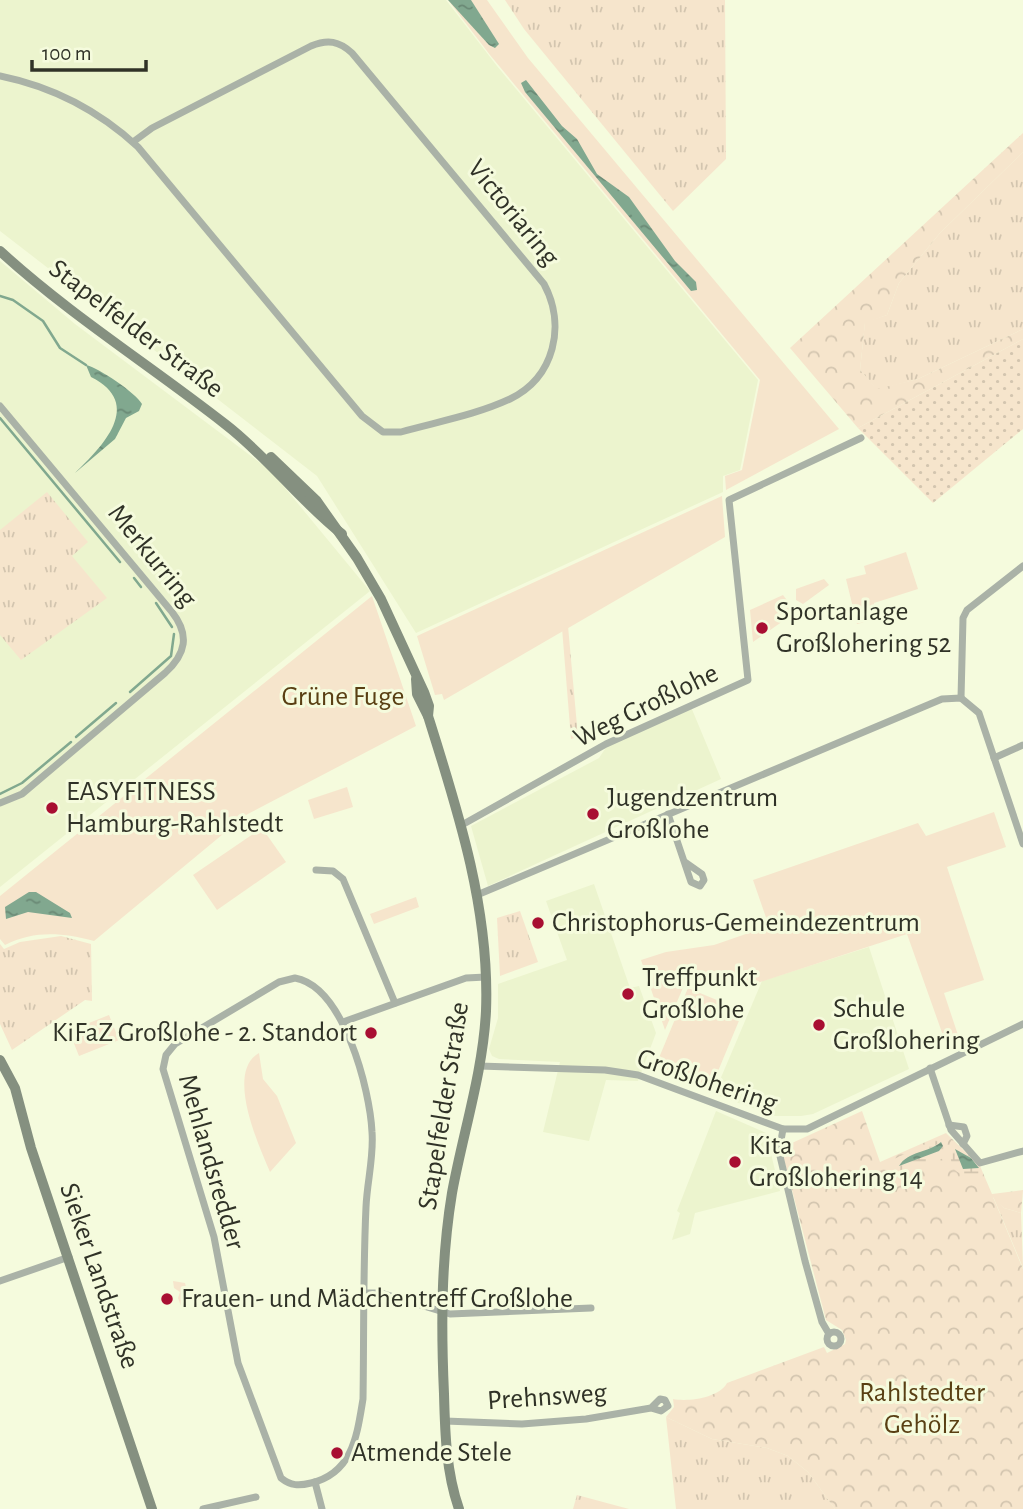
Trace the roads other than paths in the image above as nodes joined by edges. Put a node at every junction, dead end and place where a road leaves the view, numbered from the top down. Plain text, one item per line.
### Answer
1 (0, 76) edge
2 (133, 142) junction
3 (0, 251) edge
4 (0, 406) edge
5 (861, 438) dead end
6 (246, 441) junction
7 (342, 534) junction
8 (1023, 566) edge
9 (961, 698) junction
10 (1023, 745) edge
11 (994, 758) junction
12 (0, 803) edge
13 (668, 814) junction
14 (460, 826) junction
15 (1023, 844) edge
16 (685, 863) dead end
17 (316, 870) dead end
18 (477, 895) junction
19 (486, 977) junction
20 (395, 1003) junction
21 (343, 1022) junction
22 (1023, 1024) edge
23 (0, 1060) edge
24 (479, 1066) junction
25 (930, 1068) junction
26 (783, 1129) junction
27 (1023, 1152) edge
28 (69, 1257) junction
29 (0, 1281) edge
30 (364, 1293) junction
31 (592, 1308) dead end
32 (441, 1313) junction
33 (829, 1334) dead end
34 (651, 1408) dead end
35 (444, 1421) junction
36 (315, 1482) junction
37 (256, 1497) dead end
38 (152, 1509) edge
39 (203, 1509) edge
40 (322, 1509) edge
41 (459, 1509) edge

1 - 2 street
2 - 2 street, Victoriaring
3 - 6 street, Stapelfelder Straße
4 - 12 street, Merkurring
5 - 14 street, Weg Großlohe
6 - 7 street, Stapelfelder Straße
6 - 7 street, Stapelfelder Straße
7 - 14 street, Stapelfelder Straße
8 - 9 street
9 - 11 street
9 - 13 street
10 - 11 street
11 - 15 street
13 - 16 street
13 - 18 street
14 - 18 street, Stapelfelder Straße
17 - 20 street
18 - 19 street, Stapelfelder Straße
19 - 20 street
19 - 24 street, Stapelfelder Straße
20 - 21 street
21 - 30 street, Mehlandsredder
21 - 36 street, Mehlandsredder
22 - 25 street, Großlohering
23 - 28 street, Sieker Landstraße
24 - 26 street, Großlohering
24 - 32 street, Stapelfelder Straße
25 - 26 street, Großlohering
25 - 27 street
26 - 33 street
28 - 29 street
28 - 38 street, Sieker Landstraße
30 - 32 street
30 - 36 street, Mehlandsredder
31 - 32 street
32 - 35 street, Stapelfelder Straße
34 - 35 street, Prehnsweg
35 - 41 street, Stapelfelder Straße
36 - 40 street
37 - 39 street

